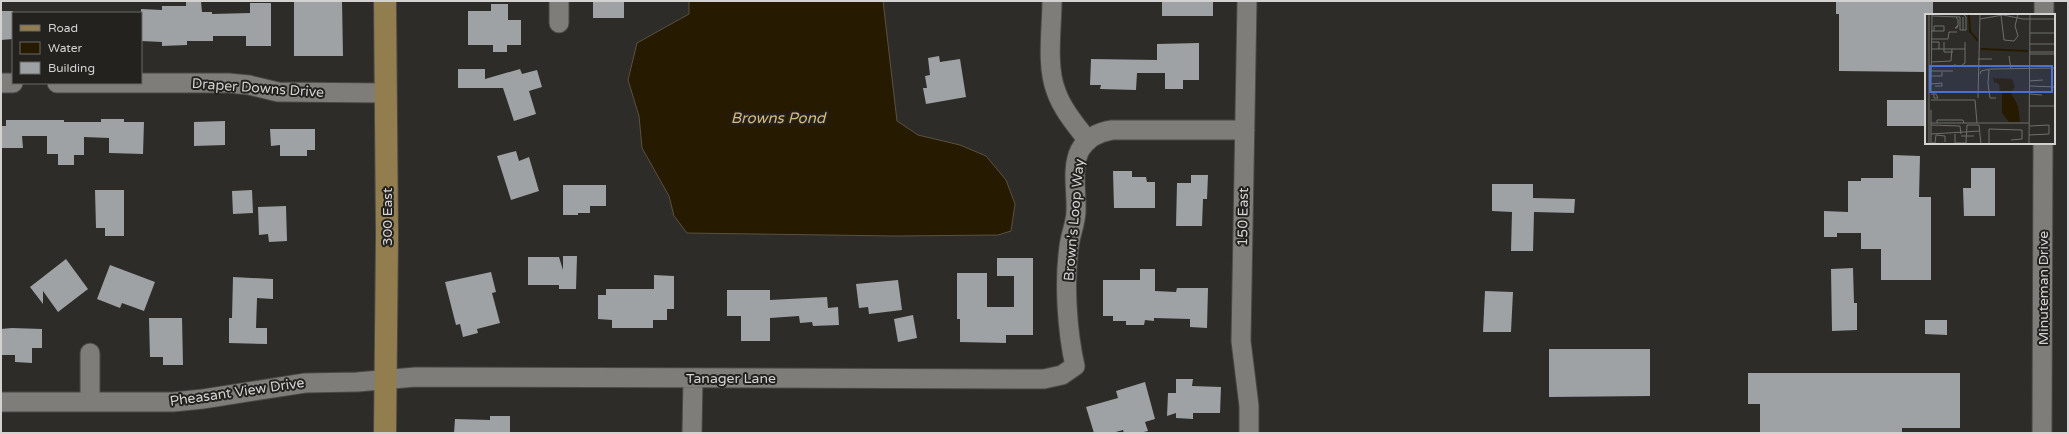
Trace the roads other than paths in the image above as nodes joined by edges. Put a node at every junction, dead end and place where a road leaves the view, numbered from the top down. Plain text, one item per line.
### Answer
1 (385, 1) edge
2 (559, 1) edge
3 (1052, 1) edge
4 (1247, 1) edge
5 (2044, 1) edge
6 (2044, 14) edge
7 (559, 23) dead end
8 (1, 83) edge
9 (12, 83) edge
10 (142, 83) edge
11 (386, 93) junction
12 (1245, 130) junction
13 (1088, 141) junction
14 (2043, 144) edge
15 (90, 353) dead end
16 (1074, 366) joint
17 (693, 378) junction
18 (384, 380) junction
19 (1, 402) edge
20 (90, 402) junction
21 (384, 433) edge
22 (692, 433) edge
23 (1249, 433) edge
24 (2042, 433) edge

1 - 11 main road, 300 East
2 - 7 street
3 - 13 street
4 - 12 street, 150 East
5 - 6 street
8 - 9 street
10 - 11 street, Draper Downs Drive
11 - 18 main road, 300 East
12 - 13 street, Brown's Loop Way
12 - 23 street, 150 East
13 - 16 street, Brown's Loop Way
14 - 24 street, Minuteman Drive
15 - 20 street
16 - 17 street, Tanager Lane
17 - 18 street, Tanager Lane
17 - 22 street
18 - 20 street, Pheasant View Drive
18 - 21 main road, 300 East
19 - 20 street, Pheasant View Drive

